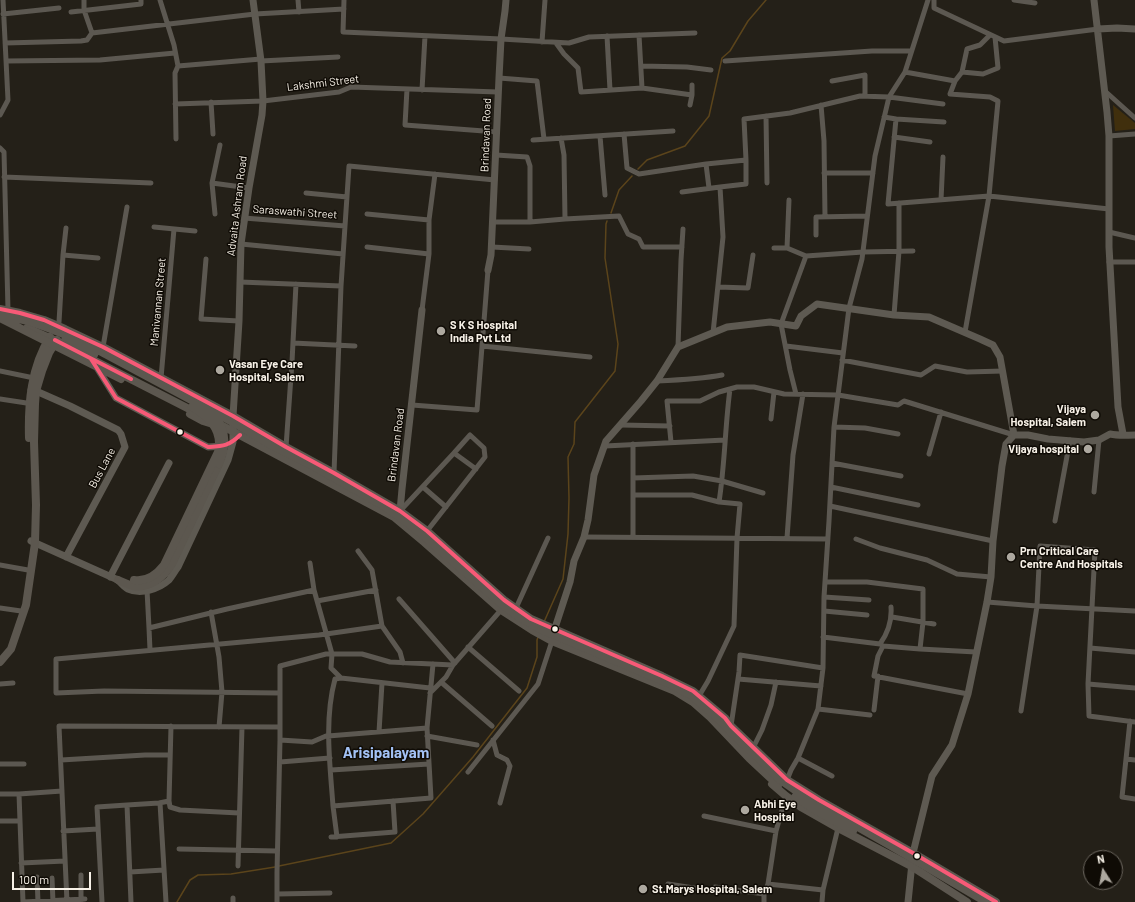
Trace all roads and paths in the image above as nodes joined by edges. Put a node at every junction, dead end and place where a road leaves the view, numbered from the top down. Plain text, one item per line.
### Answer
1 (3, 0) edge
2 (84, 0) edge
3 (141, 0) edge
4 (160, 0) edge
5 (253, 0) edge
6 (298, 0) edge
7 (344, 0) edge
8 (506, 0) edge
9 (545, 0) edge
10 (928, 0) edge
11 (934, 0) edge
12 (1014, 0) edge
13 (1094, 0) edge
14 (1034, 3) dead end
15 (60, 8) dead end
16 (344, 9) junction
17 (84, 10) junction
18 (71, 12) dead end
19 (299, 12) junction
20 (3, 14) junction
21 (255, 14) junction
22 (2, 23) edge
23 (168, 24) junction
24 (1098, 29) junction
25 (1135, 29) edge
26 (695, 33) dead end
27 (92, 34) junction
28 (639, 35) junction
29 (425, 36) junction
30 (607, 36) junction
31 (993, 36) junction
32 (501, 39) junction
33 (542, 42) junction
34 (5, 43) junction
35 (556, 43) junction
36 (911, 51) junction
37 (175, 53) junction
38 (338, 57) dead end
39 (261, 60) junction
40 (6, 61) junction
41 (725, 61) dead end
42 (178, 66) junction
43 (641, 66) junction
44 (711, 70) dead end
45 (905, 72) junction
46 (962, 72) junction
47 (7, 77) junction
48 (0, 78) edge
49 (499, 78) junction
50 (832, 81) dead end
51 (955, 81) junction
52 (692, 84) dead end
53 (642, 88) junction
54 (407, 89) junction
55 (422, 90) junction
56 (610, 90) junction
57 (498, 92) junction
58 (1106, 92) junction
59 (692, 95) junction
60 (866, 96) junction
61 (889, 97) junction
62 (263, 100) junction
63 (211, 102) junction
64 (176, 104) junction
65 (943, 104) dead end
66 (690, 105) dead end
67 (821, 106) junction
68 (0, 115) edge
69 (766, 116) junction
70 (884, 117) junction
71 (1135, 118) edge
72 (896, 119) junction
73 (944, 122) dead end
74 (673, 131) dead end
75 (497, 132) junction
76 (213, 134) dead end
77 (624, 134) junction
78 (1135, 134) edge
79 (600, 136) junction
80 (1109, 136) junction
81 (894, 137) junction
82 (561, 138) junction
83 (176, 139) dead end
84 (544, 139) junction
85 (533, 140) dead end
86 (930, 142) dead end
87 (220, 145) dead end
88 (0, 148) edge
89 (496, 154) junction
90 (943, 157) dead end
91 (746, 160) junction
92 (706, 164) junction
93 (824, 173) junction
94 (873, 173) junction
95 (435, 174) junction
96 (4, 177) junction
97 (495, 180) junction
98 (150, 183) dead end
99 (212, 183) junction
100 (767, 183) dead end
101 (720, 187) junction
102 (249, 188) junction
103 (709, 188) junction
104 (682, 192) dead end
105 (306, 193) dead end
106 (2, 194) edge
107 (605, 195) dead end
108 (989, 196) junction
109 (347, 197) junction
110 (789, 200) dead end
111 (941, 200) junction
112 (899, 203) junction
113 (127, 207) dead end
114 (1109, 209) junction
115 (215, 214) dead end
116 (367, 214) dead end
117 (867, 216) junction
118 (825, 217) junction
119 (244, 218) junction
120 (565, 219) junction
121 (429, 220) junction
122 (493, 222) junction
123 (530, 222) junction
124 (345, 226) junction
125 (154, 227) dead end
126 (66, 228) dead end
127 (174, 229) junction
128 (683, 229) dead end
129 (195, 232) dead end
130 (1108, 232) junction
131 (816, 235) dead end
132 (1135, 238) edge
133 (241, 244) junction
134 (3, 247) edge
135 (367, 247) dead end
136 (492, 247) junction
137 (682, 247) junction
138 (774, 248) dead end
139 (787, 248) junction
140 (528, 249) dead end
141 (899, 251) junction
142 (914, 251) dead end
143 (863, 252) junction
144 (343, 254) junction
145 (429, 254) junction
146 (63, 255) junction
147 (753, 255) dead end
148 (806, 256) junction
149 (98, 258) dead end
150 (206, 259) dead end
151 (1109, 262) junction
152 (1135, 262) edge
153 (488, 270) joint
154 (240, 282) junction
155 (296, 284) junction
156 (341, 286) junction
157 (718, 287) junction
158 (849, 308) junction
159 (4, 310) edge
160 (422, 310) joint
161 (894, 315) junction
162 (0, 317) edge
163 (239, 321) junction
164 (0, 322) edge
165 (781, 324) junction
166 (62, 327) junction
167 (965, 332) junction
168 (713, 333) junction
169 (53, 339) junction
170 (293, 343) junction
171 (339, 345) junction
172 (355, 346) dead end
173 (482, 346) junction
174 (786, 346) junction
175 (103, 347) junction
176 (678, 347) junction
177 (843, 353) junction
178 (590, 357) dead end
179 (91, 359) junction
180 (842, 360) junction
181 (1003, 370) junction
182 (0, 371) edge
183 (722, 375) dead end
184 (34, 378) junction
185 (161, 378) junction
186 (657, 381) junction
187 (730, 389) junction
188 (34, 390) junction
189 (774, 392) junction
190 (796, 394) junction
191 (803, 394) junction
192 (838, 395) junction
193 (0, 399) edge
194 (32, 404) junction
195 (412, 405) junction
196 (205, 408) junction
197 (941, 412) junction
198 (233, 416) junction
199 (771, 419) dead end
200 (621, 425) junction
201 (670, 426) junction
202 (834, 427) junction
203 (235, 433) junction
204 (898, 434) dead end
205 (1124, 434) junction
206 (1014, 435) junction
207 (1135, 435) edge
208 (725, 440) junction
209 (1070, 440) junction
210 (1099, 440) junction
211 (233, 442) junction
212 (671, 442) junction
213 (633, 444) junction
214 (605, 446) junction
215 (286, 447) junction
216 (454, 453) junction
217 (930, 454) dead end
218 (169, 463) dead end
219 (832, 463) junction
220 (476, 469) junction
221 (334, 473) junction
222 (902, 476) dead end
223 (633, 478) junction
224 (722, 482) junction
225 (423, 487) junction
226 (831, 487) junction
227 (1094, 492) dead end
228 (763, 493) dead end
229 (634, 495) junction
230 (719, 502) junction
231 (918, 505) dead end
232 (830, 506) junction
233 (446, 507) junction
234 (400, 511) junction
235 (394, 517) junction
236 (1055, 521) dead end
237 (427, 531) junction
238 (584, 537) junction
239 (634, 537) junction
240 (548, 538) dead end
241 (737, 538) junction
242 (787, 538) junction
243 (828, 539) junction
244 (856, 539) dead end
245 (993, 541) junction
246 (33, 542) junction
247 (358, 551) dead end
248 (66, 557) junction
249 (310, 563) dead end
250 (0, 565) edge
251 (28, 570) junction
252 (991, 576) junction
253 (110, 577) junction
254 (118, 580) junction
255 (825, 582) junction
256 (133, 583) junction
257 (147, 590) junction
258 (314, 590) junction
259 (376, 590) junction
260 (824, 597) junction
261 (399, 599) dead end
262 (869, 600) dead end
263 (317, 601) junction
264 (988, 602) junction
265 (1037, 606) junction
266 (892, 607) dead end
267 (0, 608) edge
268 (516, 608) junction
269 (1091, 609) junction
270 (501, 610) junction
271 (21, 611) junction
272 (824, 611) junction
273 (1135, 611) edge
274 (211, 612) junction
275 (866, 614) dead end
276 (892, 617) junction
277 (923, 622) junction
278 (934, 624) dead end
279 (382, 626) junction
280 (149, 628) junction
281 (555, 630) junction
282 (327, 634) junction
283 (823, 638) junction
284 (552, 641) junction
285 (216, 644) junction
286 (881, 645) junction
287 (468, 647) junction
288 (1090, 648) junction
289 (920, 649) junction
290 (150, 650) junction
291 (976, 652) junction
292 (1135, 652) edge
293 (332, 654) junction
294 (0, 657) edge
295 (0, 662) edge
296 (402, 663) junction
297 (433, 664) junction
298 (454, 664) junction
299 (823, 668) junction
300 (878, 676) junction
301 (341, 678) junction
302 (738, 679) junction
303 (441, 682) junction
304 (776, 682) junction
305 (13, 683) dead end
306 (382, 683) junction
307 (0, 684) edge
308 (1088, 684) junction
309 (821, 686) junction
310 (1135, 688) edge
311 (430, 690) junction
312 (519, 691) dead end
313 (675, 691) junction
314 (222, 692) junction
315 (280, 693) junction
316 (968, 694) junction
317 (699, 696) junction
318 (818, 710) junction
319 (874, 710) dead end
320 (1021, 711) dead end
321 (870, 715) dead end
322 (1133, 721) edge
323 (171, 726) junction
324 (219, 726) junction
325 (242, 726) junction
326 (492, 726) dead end
327 (731, 726) junction
328 (280, 727) junction
329 (427, 728) junction
330 (379, 732) junction
331 (328, 736) junction
332 (427, 736) junction
333 (280, 740) junction
334 (493, 740) junction
335 (477, 745) dead end
336 (753, 748) junction
337 (170, 755) junction
338 (330, 758) junction
339 (798, 758) junction
340 (1126, 759) junction
341 (61, 760) junction
342 (1135, 760) edge
343 (280, 762) junction
344 (0, 764) edge
345 (24, 764) dead end
346 (429, 764) junction
347 (331, 770) junction
348 (468, 772) dead end
349 (832, 776) dead end
350 (787, 780) junction
351 (62, 791) junction
352 (0, 794) edge
353 (19, 794) junction
354 (786, 796) junction
355 (1135, 799) edge
356 (169, 801) junction
357 (393, 801) junction
358 (160, 803) junction
359 (500, 803) dead end
360 (127, 805) junction
361 (333, 806) junction
362 (239, 813) junction
363 (704, 816) dead end
364 (0, 821) edge
365 (20, 822) junction
366 (838, 828) junction
367 (98, 829) junction
368 (63, 831) junction
369 (776, 831) junction
370 (179, 849) dead end
371 (238, 851) junction
372 (277, 851) junction
373 (913, 853) junction
374 (65, 861) junction
375 (21, 862) junction
376 (238, 866) dead end
377 (911, 866) junction
378 (164, 870) junction
379 (130, 872) junction
380 (81, 875) dead end
381 (37, 878) dead end
382 (52, 878) dead end
383 (668, 884) dead end
384 (768, 884) junction
385 (823, 890) junction
386 (330, 893) dead end
387 (277, 894) junction
388 (764, 894) junction
389 (82, 900) edge
390 (53, 901) edge
391 (67, 901) edge
392 (23, 902) edge
393 (38, 902) edge
394 (102, 902) edge
395 (131, 902) edge
396 (166, 902) edge
397 (277, 902) edge
398 (764, 902) edge
399 (822, 902) edge
400 (908, 902) edge
401 (967, 902) edge
402 (977, 902) edge
403 (986, 902) edge
404 (996, 902) edge

1 - 20 street
2 - 17 street
3 - 17 street
4 - 23 street
5 - 21 street, Advaita Ashram Road
6 - 19 street
7 - 16 street
8 - 32 street, Brindavan Road
9 - 33 street
10 - 36 street
11 - 31 street
12 - 14 street
13 - 24 street
15 - 20 street
16 - 19 street
16 - 29 street
17 - 18 street
17 - 27 street
19 - 21 street
20 - 22 street
21 - 23 street
21 - 39 street, Advaita Ashram Road
22 - 34 street
23 - 27 street
23 - 37 street
24 - 25 street
24 - 31 street
24 - 58 street
26 - 28 street
27 - 34 street
28 - 30 street
28 - 43 street
29 - 32 street
29 - 55 street
30 - 35 street
30 - 56 street
31 - 46 street
31 - 46 street
32 - 33 street
32 - 49 street, Brindavan Road
33 - 35 street
34 - 40 street
35 - 56 street
36 - 41 street
36 - 45 street
37 - 40 street
37 - 42 street
38 - 39 street
39 - 42 street
39 - 62 street, Advaita Ashram Road
40 - 47 street
42 - 64 street
43 - 44 street
43 - 53 street
45 - 51 street
45 - 61 street
46 - 51 street
47 - 48 street
47 - 68 street
49 - 57 street, Brindavan Road
49 - 84 street
50 - 60 street
51 - 108 street
52 - 59 street
53 - 56 street
53 - 59 street
54 - 55 street, Lakshmi Street
54 - 62 street, Lakshmi Street
54 - 75 street
55 - 57 street, Lakshmi Street
57 - 75 street, Brindavan Road
58 - 71 street
58 - 80 street
59 - 66 street
60 - 61 street
60 - 67 street
61 - 65 street
61 - 70 street
62 - 63 street, Lakshmi Street
62 - 102 street, Advaita Ashram Road
63 - 64 street, Lakshmi Street
63 - 76 street
64 - 83 street
67 - 69 street
67 - 93 street
69 - 91 street
69 - 100 street
70 - 72 street
70 - 94 street
72 - 73 street
72 - 81 street
74 - 77 street
75 - 89 street, Brindavan Road
77 - 79 street
77 - 92 street
78 - 80 street
79 - 82 street
79 - 107 street
80 - 114 street
81 - 86 street
81 - 112 street
82 - 84 street
82 - 120 street
84 - 85 street
87 - 99 street
88 - 96 street
89 - 97 street, Brindavan Road
89 - 123 street
90 - 111 street
91 - 92 street
91 - 101 street
92 - 103 street
93 - 94 street
93 - 118 street
94 - 117 street
95 - 97 street
95 - 109 street
95 - 121 street
96 - 98 street
96 - 106 street
97 - 122 street, Brindavan Road
99 - 102 street
99 - 115 street
101 - 103 street
101 - 157 street
102 - 119 street, Advaita Ashram Road
103 - 104 street
105 - 109 street
106 - 134 street
108 - 111 street
108 - 114 street
108 - 167 street
109 - 124 street
110 - 139 street
111 - 112 street
112 - 141 street
113 - 175 street
114 - 130 street
116 - 121 street
117 - 118 street
117 - 143 street
118 - 131 street
119 - 124 street, Saraswathi Street
119 - 133 street, Advaita Ashram Road
120 - 123 street
120 - 137 street
121 - 145 street
122 - 123 street
122 - 136 street, Brindavan Road
124 - 144 street
125 - 127 street
126 - 146 street
127 - 129 street
127 - 185 street, Manivannan Street
128 - 137 street
130 - 132 street
130 - 151 street
133 - 144 street
133 - 154 street, Advaita Ashram Road
134 - 159 street
135 - 145 street
136 - 140 street
136 - 153 street, Brindavan Road
137 - 176 street
138 - 139 street
139 - 148 street
141 - 142 street
141 - 143 street
141 - 161 street
143 - 148 street
143 - 158 street
144 - 156 street
145 - 160 street
146 - 149 street
146 - 166 street
147 - 157 street
148 - 165 street
150 - 163 street
151 - 152 street
151 - 205 street
153 - 173 street
154 - 155 street
154 - 163 street, Advaita Ashram Road
155 - 156 street
155 - 170 street
156 - 171 street
157 - 168 street
158 - 161 street
158 - 165 street
158 - 177 street
159 - 166 main road
160 - 195 street, Brindavan Road
161 - 167 street
162 - 196 main road, bridge
162 - 203 main road, bridge
162 - 256 main road, bridge
163 - 198 street, Advaita Ashram Road
164 - 169 main road
165 - 168 street
165 - 174 street
166 - 169 main road
166 - 175 main road
167 - 181 street
168 - 176 street
169 - 179 main road
169 - 184 main road
169 - 188 main road
170 - 171 street
170 - 215 street
171 - 172 street
171 - 221 street
173 - 178 street
173 - 195 street
174 - 177 street
174 - 190 street
175 - 185 main road
176 - 186 street
177 - 180 street
179 - 203 main road
179 - 211 street
180 - 181 street
180 - 192 street
181 - 206 street
182 - 184 street
183 - 186 street
184 - 188 main road
185 - 198 main road
186 - 200 street
187 - 189 street
187 - 201 street
187 - 208 street
188 - 194 main road
188 - 248 street, Bus Lane
189 - 190 street
189 - 199 street
190 - 191 street
191 - 192 street
191 - 242 street
192 - 197 street
192 - 202 street
193 - 194 street
194 - 246 main road
195 - 234 street, Brindavan Road
196 - 256 main road, bridge
196 - 403 main road, bridge
197 - 206 street
197 - 217 street
198 - 203 street, Advaita Ashram Road
198 - 215 main road
200 - 201 street
200 - 214 street
201 - 212 street
202 - 204 street
202 - 219 street
203 - 211 street
203 - 235 main road
205 - 207 street
205 - 210 street
206 - 209 street
206 - 245 street
208 - 212 street
208 - 224 street
209 - 210 street
209 - 236 street
210 - 227 street
211 - 257 street
212 - 213 street
213 - 214 street
213 - 223 street
214 - 238 street
215 - 221 main road
216 - 220 street
216 - 220 street
216 - 225 street
218 - 253 street
219 - 222 street
219 - 226 street
220 - 233 street
221 - 234 main road
223 - 224 street
223 - 229 street
224 - 228 street
224 - 230 street
225 - 233 street
225 - 234 street
226 - 231 street
226 - 232 street
229 - 230 street
229 - 239 street
230 - 241 street
232 - 243 street
232 - 245 street
233 - 237 street
234 - 235 street
234 - 237 main road
235 - 270 main road
237 - 268 main road
238 - 239 street
238 - 281 street
239 - 241 street
240 - 268 street
241 - 242 street
241 - 317 street
242 - 243 street
243 - 255 street
244 - 252 street
245 - 252 street
246 - 248 street
246 - 251 main road
246 - 295 main road
247 - 259 street
248 - 253 street
249 - 258 street
250 - 251 street
251 - 271 main road
252 - 264 street
253 - 254 street
254 - 256 main road
254 - 257 street
255 - 260 street
255 - 277 street
257 - 280 street
258 - 263 street
258 - 274 street
259 - 263 street
259 - 279 street
260 - 262 street
260 - 272 street
261 - 298 street
263 - 282 street
264 - 265 street
264 - 291 street
265 - 269 street
265 - 269 street
265 - 320 street
266 - 276 street
267 - 271 street
268 - 281 main road
269 - 273 street
269 - 288 street
270 - 284 main road
270 - 287 street
271 - 294 main road
272 - 275 street
272 - 283 street
274 - 280 street
274 - 285 street
276 - 277 street
276 - 286 street
277 - 278 street
277 - 289 street
279 - 282 street
279 - 296 street
280 - 290 street
281 - 284 street
281 - 317 main road
282 - 285 street
282 - 293 street
283 - 286 street
283 - 299 street
284 - 313 main road
284 - 334 street
285 - 290 street
285 - 314 street
286 - 289 street
286 - 300 street
287 - 298 street
287 - 312 street
288 - 292 street
288 - 308 street
289 - 291 street
290 - 314 street
291 - 316 street
293 - 296 street
293 - 301 street
293 - 315 street
296 - 297 street
297 - 298 street
297 - 311 street
298 - 303 street
299 - 302 street
299 - 309 street
300 - 316 street
300 - 319 street
301 - 306 street
301 - 331 street
302 - 304 street
302 - 327 street
303 - 311 street
303 - 326 street
304 - 309 street
304 - 336 street
305 - 307 street
306 - 311 street
306 - 330 street
308 - 310 street
308 - 322 street
309 - 318 street
311 - 329 street
313 - 354 main road
313 - 402 main road, bridge
314 - 315 street
314 - 324 street
315 - 328 street
316 - 373 street
317 - 327 main road
318 - 321 street
318 - 339 street
322 - 340 street
323 - 324 street
323 - 337 street
323 - 341 street
324 - 325 street
325 - 328 street
325 - 362 street
327 - 336 main road
328 - 333 street
329 - 330 street
329 - 332 street
330 - 331 street
331 - 333 street
331 - 338 street
332 - 335 street
332 - 346 street
333 - 343 street
334 - 348 street
334 - 359 street
336 - 350 main road
337 - 341 street
337 - 356 street
338 - 343 street
338 - 347 street
339 - 349 street
339 - 350 street
340 - 342 street
340 - 355 street
341 - 351 street
343 - 372 street
344 - 345 street
346 - 347 street
346 - 357 street
347 - 361 street
350 - 373 main road
351 - 353 street
351 - 368 street
352 - 353 street
353 - 365 street
354 - 366 main road
354 - 369 street
356 - 358 street
356 - 362 street
357 - 361 street
357 - 361 street
358 - 360 street
358 - 378 street
360 - 367 street
360 - 379 street
362 - 371 street
363 - 369 street
364 - 365 street
365 - 375 street
366 - 377 main road
366 - 385 street
367 - 368 street
367 - 394 street
368 - 374 street
369 - 384 street
370 - 371 street
371 - 372 street
371 - 376 street
372 - 387 street
373 - 377 street
373 - 404 main road
374 - 375 street
374 - 391 street
375 - 392 street
377 - 400 street
377 - 401 main road
378 - 379 street
378 - 396 street
379 - 395 street
380 - 389 street
381 - 393 street
382 - 390 street
383 - 388 street
384 - 385 street
384 - 388 street
385 - 399 street
386 - 387 street
387 - 397 street
388 - 398 street
389 - 391 street
390 - 391 street
390 - 393 street
392 - 393 street

